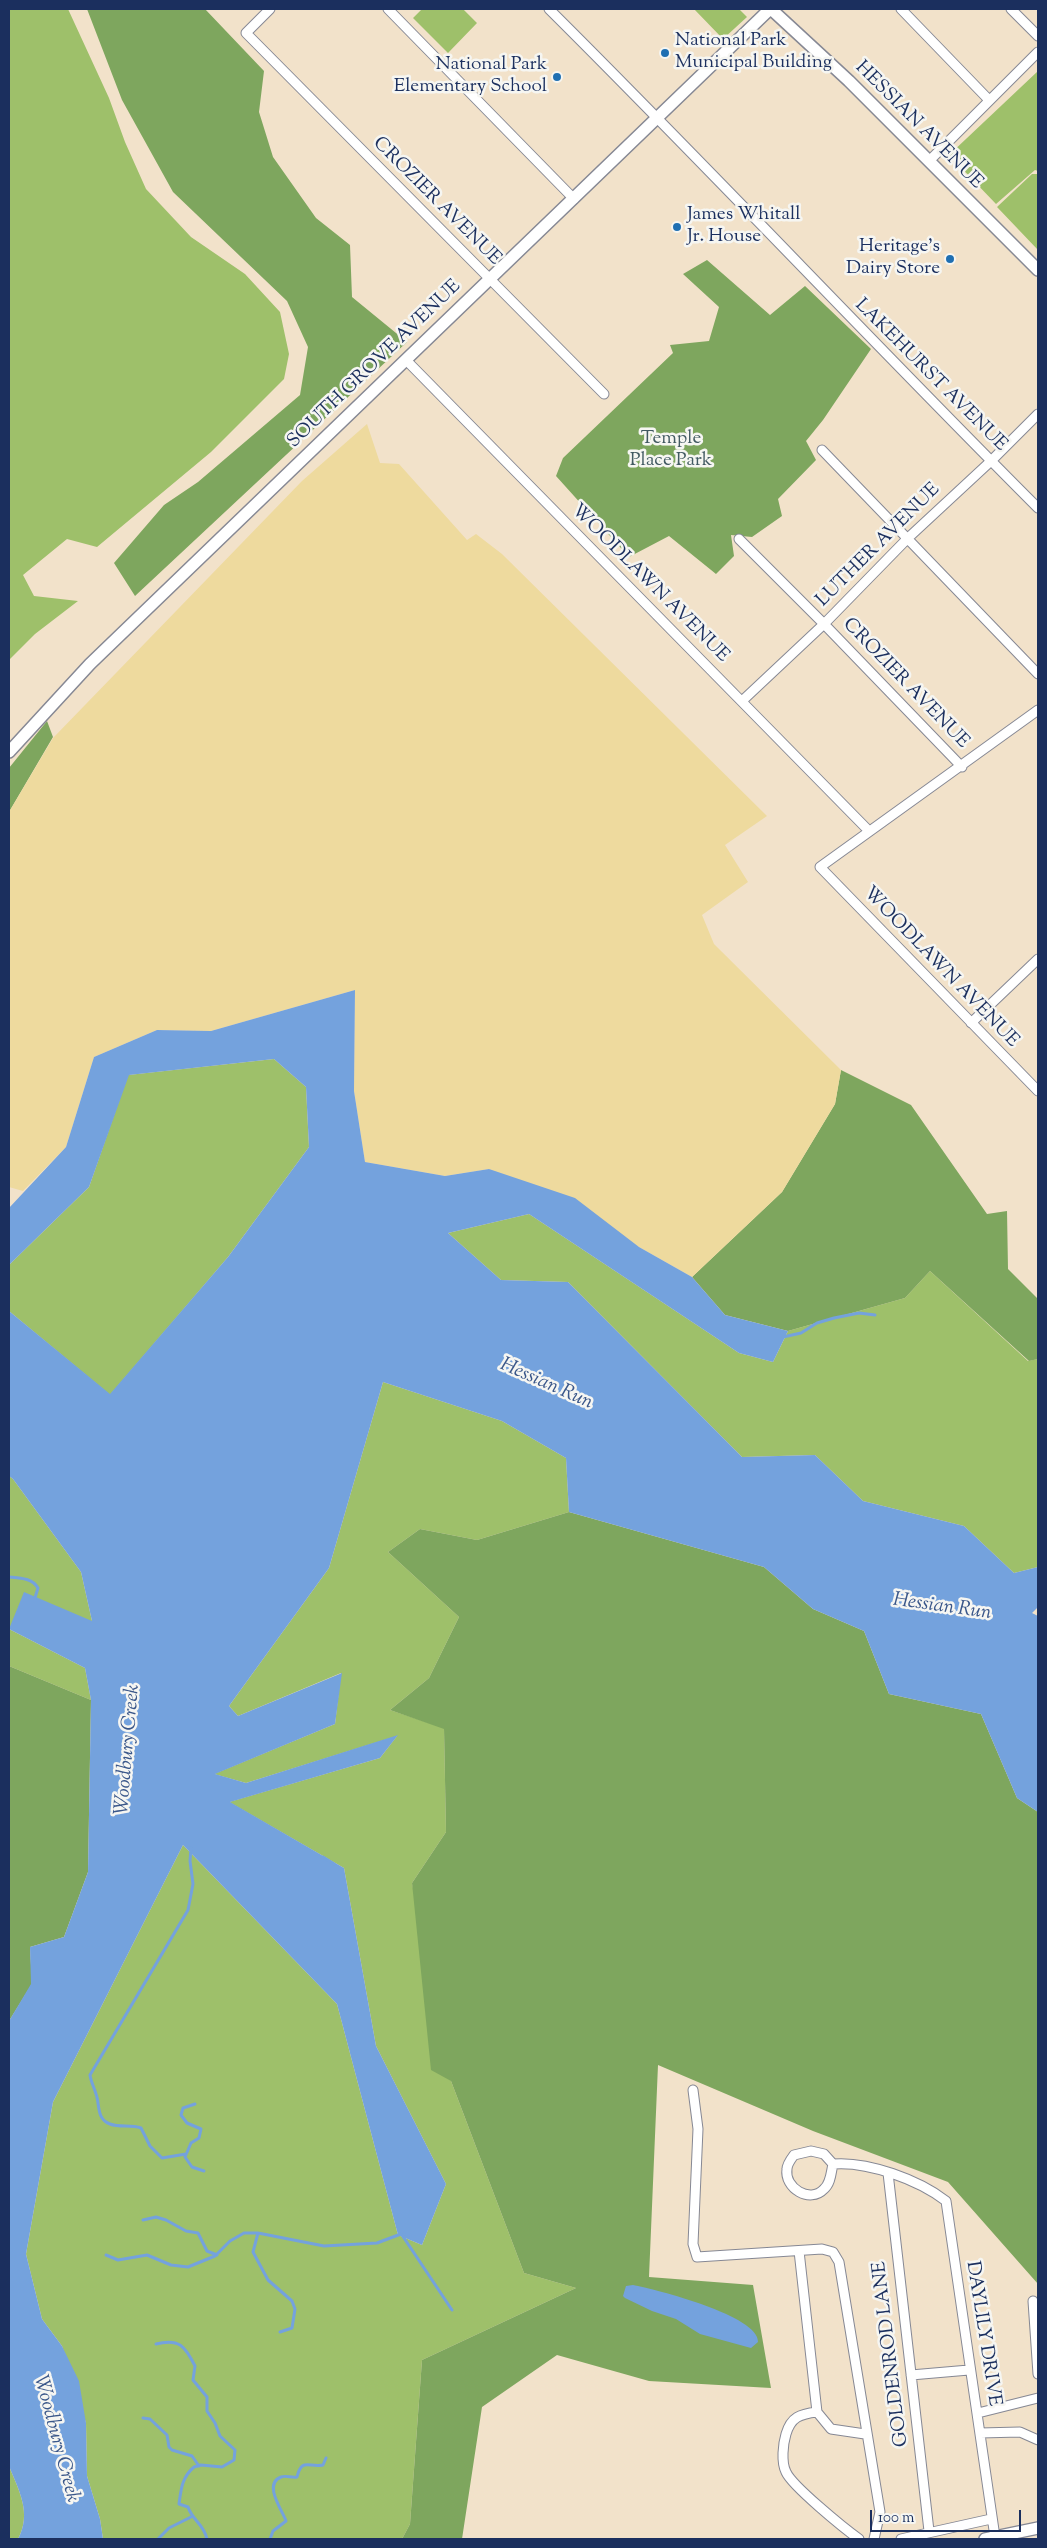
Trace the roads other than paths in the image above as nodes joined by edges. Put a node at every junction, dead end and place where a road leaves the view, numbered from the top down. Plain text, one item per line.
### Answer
1 (270, 9) edge
2 (388, 9) edge
3 (549, 9) edge
4 (771, 9) edge
5 (901, 9) edge
6 (1011, 9) edge
7 (1038, 36) edge
8 (1038, 52) edge
9 (989, 100) junction
10 (658, 117) junction
11 (929, 161) junction
12 (574, 199) junction
13 (1038, 270) edge
14 (489, 279) junction
15 (406, 360) junction
16 (604, 394) dead end
17 (1038, 414) edge
18 (822, 450) dead end
19 (991, 461) junction
20 (1038, 508) edge
21 (908, 538) junction
22 (739, 539) dead end
23 (824, 624) junction
24 (1038, 674) edge
25 (742, 700) junction
26 (1038, 710) edge
27 (9, 752) edge
28 (962, 767) junction
29 (869, 831) junction
30 (1038, 959) edge
31 (971, 1023) junction
32 (1038, 1090) edge
33 (693, 2090) dead end
34 (833, 2164) junction
35 (888, 2173) junction
36 (799, 2251) junction
37 (1033, 2301) dead end
38 (969, 2370) junction
39 (1038, 2374) edge
40 (911, 2375) junction
41 (1038, 2398) edge
42 (817, 2412) junction
43 (978, 2413) junction
44 (980, 2433) junction
45 (865, 2434) junction
46 (1038, 2440) edge
47 (991, 2519) junction
48 (1038, 2528) edge
49 (930, 2531) junction
50 (990, 2538) edge
51 (859, 2539) edge
52 (874, 2539) edge
53 (902, 2539) edge

1 - 14 street, CROZIER AVENUE
2 - 12 street
3 - 10 street, LAKEHURST AVENUE
4 - 10 main road, SOUTH GROVE AVENUE
4 - 11 main road, HESSIAN AVENUE
5 - 9 street
6 - 7 street
8 - 9 street
9 - 11 street
10 - 12 main road, SOUTH GROVE AVENUE
10 - 19 street, LAKEHURST AVENUE
11 - 13 main road, HESSIAN AVENUE
12 - 14 main road, SOUTH GROVE AVENUE
14 - 15 main road, SOUTH GROVE AVENUE
14 - 16 street, CROZIER AVENUE
15 - 25 street, WOODLAWN AVENUE
15 - 27 main road, SOUTH GROVE AVENUE
17 - 19 street, LUTHER AVENUE
18 - 21 street
19 - 20 street, LAKEHURST AVENUE
19 - 21 street, LUTHER AVENUE
21 - 23 street, LUTHER AVENUE
21 - 24 street
22 - 23 street, CROZIER AVENUE
23 - 25 street, LUTHER AVENUE
23 - 28 street, CROZIER AVENUE
25 - 29 street, WOODLAWN AVENUE
26 - 28 street
28 - 29 street
29 - 31 street, WOODLAWN AVENUE
30 - 31 street
31 - 32 street, WOODLAWN AVENUE
33 - 36 street
34 - 34 street
34 - 35 street, DAYLILY DRIVE
35 - 38 street, DAYLILY DRIVE
35 - 40 street, GOLDENROD LANE
36 - 42 street
36 - 45 street
37 - 39 street
38 - 40 street
38 - 43 street, DAYLILY DRIVE
40 - 49 street, GOLDENROD LANE
41 - 43 street
42 - 45 street
42 - 51 street
43 - 44 street, DAYLILY DRIVE
44 - 46 street
44 - 47 street, DAYLILY DRIVE
45 - 52 street
47 - 49 street
47 - 50 street, DAYLILY DRIVE
48 - 50 main road
49 - 53 street

